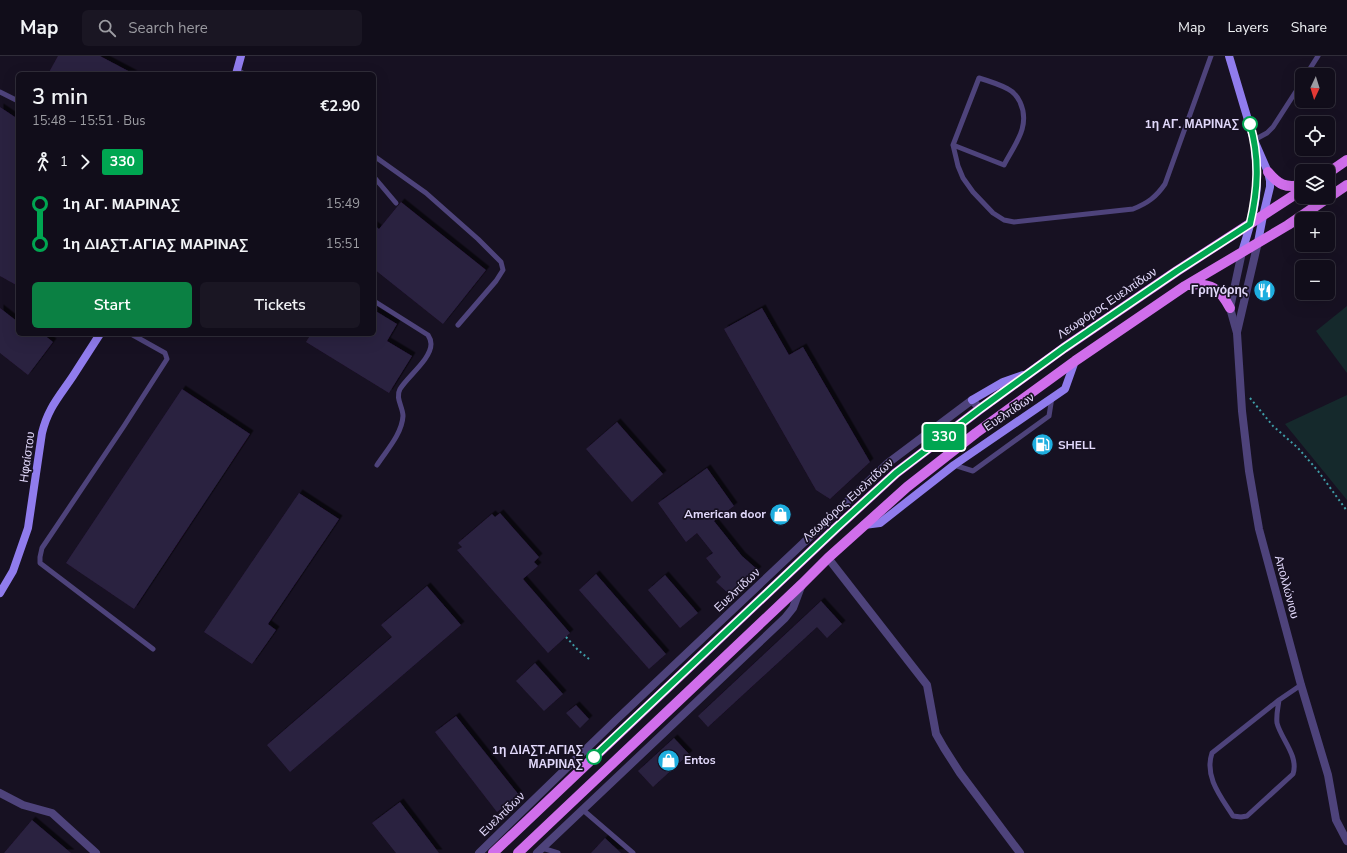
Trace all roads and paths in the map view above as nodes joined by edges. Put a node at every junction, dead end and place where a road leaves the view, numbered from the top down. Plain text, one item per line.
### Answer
1 (241, 56) edge
2 (1212, 56) edge
3 (1229, 56) edge
4 (1318, 56) edge
5 (1310, 68) edge
6 (239, 72) edge
7 (0, 92) edge
8 (1295, 93) edge
9 (16, 100) edge
10 (1254, 140) junction
11 (953, 145) junction
12 (376, 157) edge
13 (1347, 160) edge
14 (1335, 168) edge
15 (1268, 172) junction
16 (376, 179) edge
17 (1347, 185) edge
18 (1295, 186) edge
19 (1295, 195) edge
20 (396, 203) dead end
21 (1263, 216) junction
22 (1250, 224) junction
23 (1258, 242) junction
24 (1242, 252) junction
25 (1185, 286) junction
26 (376, 302) edge
27 (1230, 308) junction
28 (458, 325) dead end
29 (1237, 333) junction
30 (99, 336) edge
31 (135, 336) edge
32 (1075, 361) junction
33 (1031, 373) junction
34 (1242, 386) junction
35 (1052, 397) junction
36 (972, 400) junction
37 (980, 409) junction
38 (976, 433) junction
39 (985, 443) junction
40 (888, 463) junction
41 (377, 465) dead end
42 (954, 465) junction
43 (896, 473) junction
44 (1347, 510) edge
45 (864, 525) junction
46 (815, 533) junction
47 (823, 540) junction
48 (828, 558) junction
49 (780, 566) junction
50 (788, 573) junction
51 (802, 584) junction
52 (0, 593) edge
53 (566, 637) dead end
54 (153, 648) dead end
55 (589, 659) dead end
56 (1301, 685) junction
57 (1279, 700) junction
58 (616, 720) junction
59 (624, 727) junction
60 (0, 793) edge
61 (583, 810) junction
62 (533, 839) junction
63 (1347, 841) edge
64 (493, 848) edge
65 (540, 851) edge
66 (96, 853) edge
67 (479, 853) edge
68 (518, 853) edge
69 (558, 853) edge
70 (633, 853) edge
71 (1020, 853) edge

1 - 6 street
2 - 11 lane
3 - 10 street
4 - 5 lane
7 - 9 lane
8 - 10 lane
10 - 15 street
10 - 22 street
11 - 11 lane
12 - 28 lane
13 - 14 main road
15 - 18 main road
15 - 21 street, Απολλώνιου
16 - 20 lane
17 - 23 main road
19 - 21 main road, Λεωφόρος Ευελπίδων
21 - 22 main road, Λεωφόρος Ευελπίδων
21 - 23 street, Απολλώνιου
22 - 24 street
22 - 33 main road, Λεωφόρος Ευελπίδων
23 - 24 main road
23 - 29 street, Απολλώνιου
24 - 25 main road
24 - 27 street, Απολλώνιου
25 - 27 main road
25 - 32 main road
26 - 41 lane
27 - 29 street, Απολλώνιου
29 - 34 street, Απολλώνιου
30 - 52 street, Ηφαίστου
31 - 54 lane
32 - 35 street, Ευελπίδων
32 - 38 main road
33 - 36 street, Ευελπίδων
33 - 37 main road, Λεωφόρος Ευελπίδων
34 - 44 path
34 - 56 street, Απολλώνιου
35 - 39 street, Ευελπίδων
35 - 42 lane
36 - 37 street
36 - 40 street, Ευελπίδων
37 - 43 main road, Λεωφόρος Ευελπίδων
38 - 39 street
38 - 45 main road
39 - 42 street, Ευελπίδων
40 - 43 street
40 - 46 street, Ευελπίδων
42 - 45 street, Ευελπίδων
43 - 47 main road, Λεωφόρος Ευελπίδων
45 - 48 main road
46 - 47 street
46 - 49 street, Ευελπίδων
47 - 50 main road, Λεωφόρος Ευελπίδων
48 - 51 main road
48 - 71 street
49 - 50 street
49 - 58 street, Ευελπίδων
50 - 59 main road, Λεωφόρος Ευελπίδων
51 - 61 street
51 - 62 main road
53 - 55 path
56 - 57 lane
56 - 63 street, Απολλώνιου
57 - 57 lane
58 - 59 street
58 - 64 street, Ευελπίδων
59 - 64 main road, Λεωφόρος Ευελπίδων
60 - 66 street
61 - 65 street
61 - 70 lane
62 - 65 street
62 - 68 main road
64 - 67 street, Ευελπίδων
65 - 69 lane

